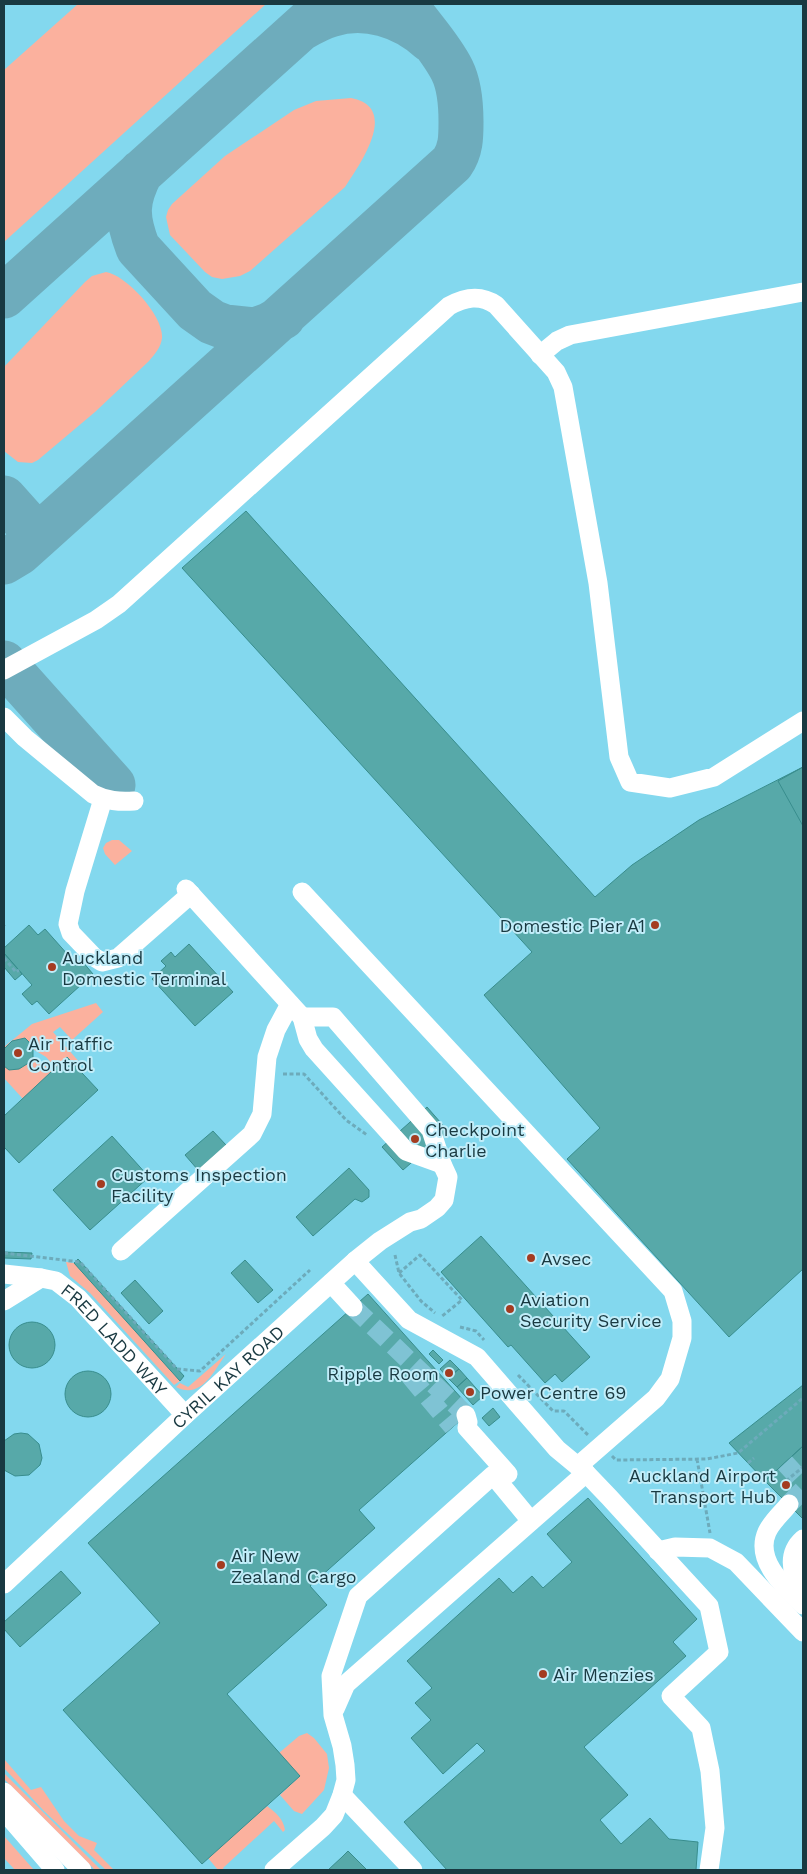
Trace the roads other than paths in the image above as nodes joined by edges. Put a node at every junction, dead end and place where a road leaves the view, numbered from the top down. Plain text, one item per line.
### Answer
1 (803, 292) edge
2 (540, 355) junction
3 (4, 670) edge
4 (4, 718) edge
5 (803, 721) edge
6 (103, 799) junction
7 (134, 801) dead end
8 (302, 892) dead end
9 (296, 1011) junction
10 (445, 1171) junction
11 (121, 1251) dead end
12 (355, 1261) junction
13 (4, 1274) edge
14 (41, 1278) junction
15 (331, 1283) junction
16 (4, 1301) edge
17 (353, 1307) tunnel mouth
18 (185, 1415) junction
19 (462, 1423) tunnel mouth
20 (582, 1469) junction
21 (492, 1475) junction
22 (789, 1504) tunnel mouth
23 (532, 1521) junction
24 (803, 1539) edge
25 (658, 1551) junction
26 (4, 1584) edge
27 (803, 1596) edge
28 (803, 1606) edge
29 (803, 1632) edge
30 (333, 1715) junction
31 (4, 1792) edge
32 (342, 1795) junction
33 (4, 1811) edge
34 (56, 1870) edge
35 (82, 1870) edge
36 (274, 1870) edge
37 (413, 1870) edge
38 (709, 1870) edge

1 - 2 street
2 - 3 street
2 - 5 street
4 - 6 street
6 - 7 street
6 - 9 street
8 - 20 street
9 - 10 street
9 - 10 street
9 - 11 street
10 - 12 street, CYRIL KAY ROAD
12 - 15 street, CYRIL KAY ROAD
12 - 20 street
13 - 14 street, FRED LADD WAY
14 - 16 street
14 - 18 street, FRED LADD WAY
15 - 17 street
15 - 18 street, CYRIL KAY ROAD
18 - 26 street, CYRIL KAY ROAD
19 - 21 street
20 - 23 street
20 - 25 street
21 - 23 street
21 - 30 street
22 - 28 street
23 - 30 street
24 - 27 street
25 - 29 street
25 - 38 street
30 - 32 street
31 - 35 street
32 - 36 street
32 - 37 street
33 - 34 street

